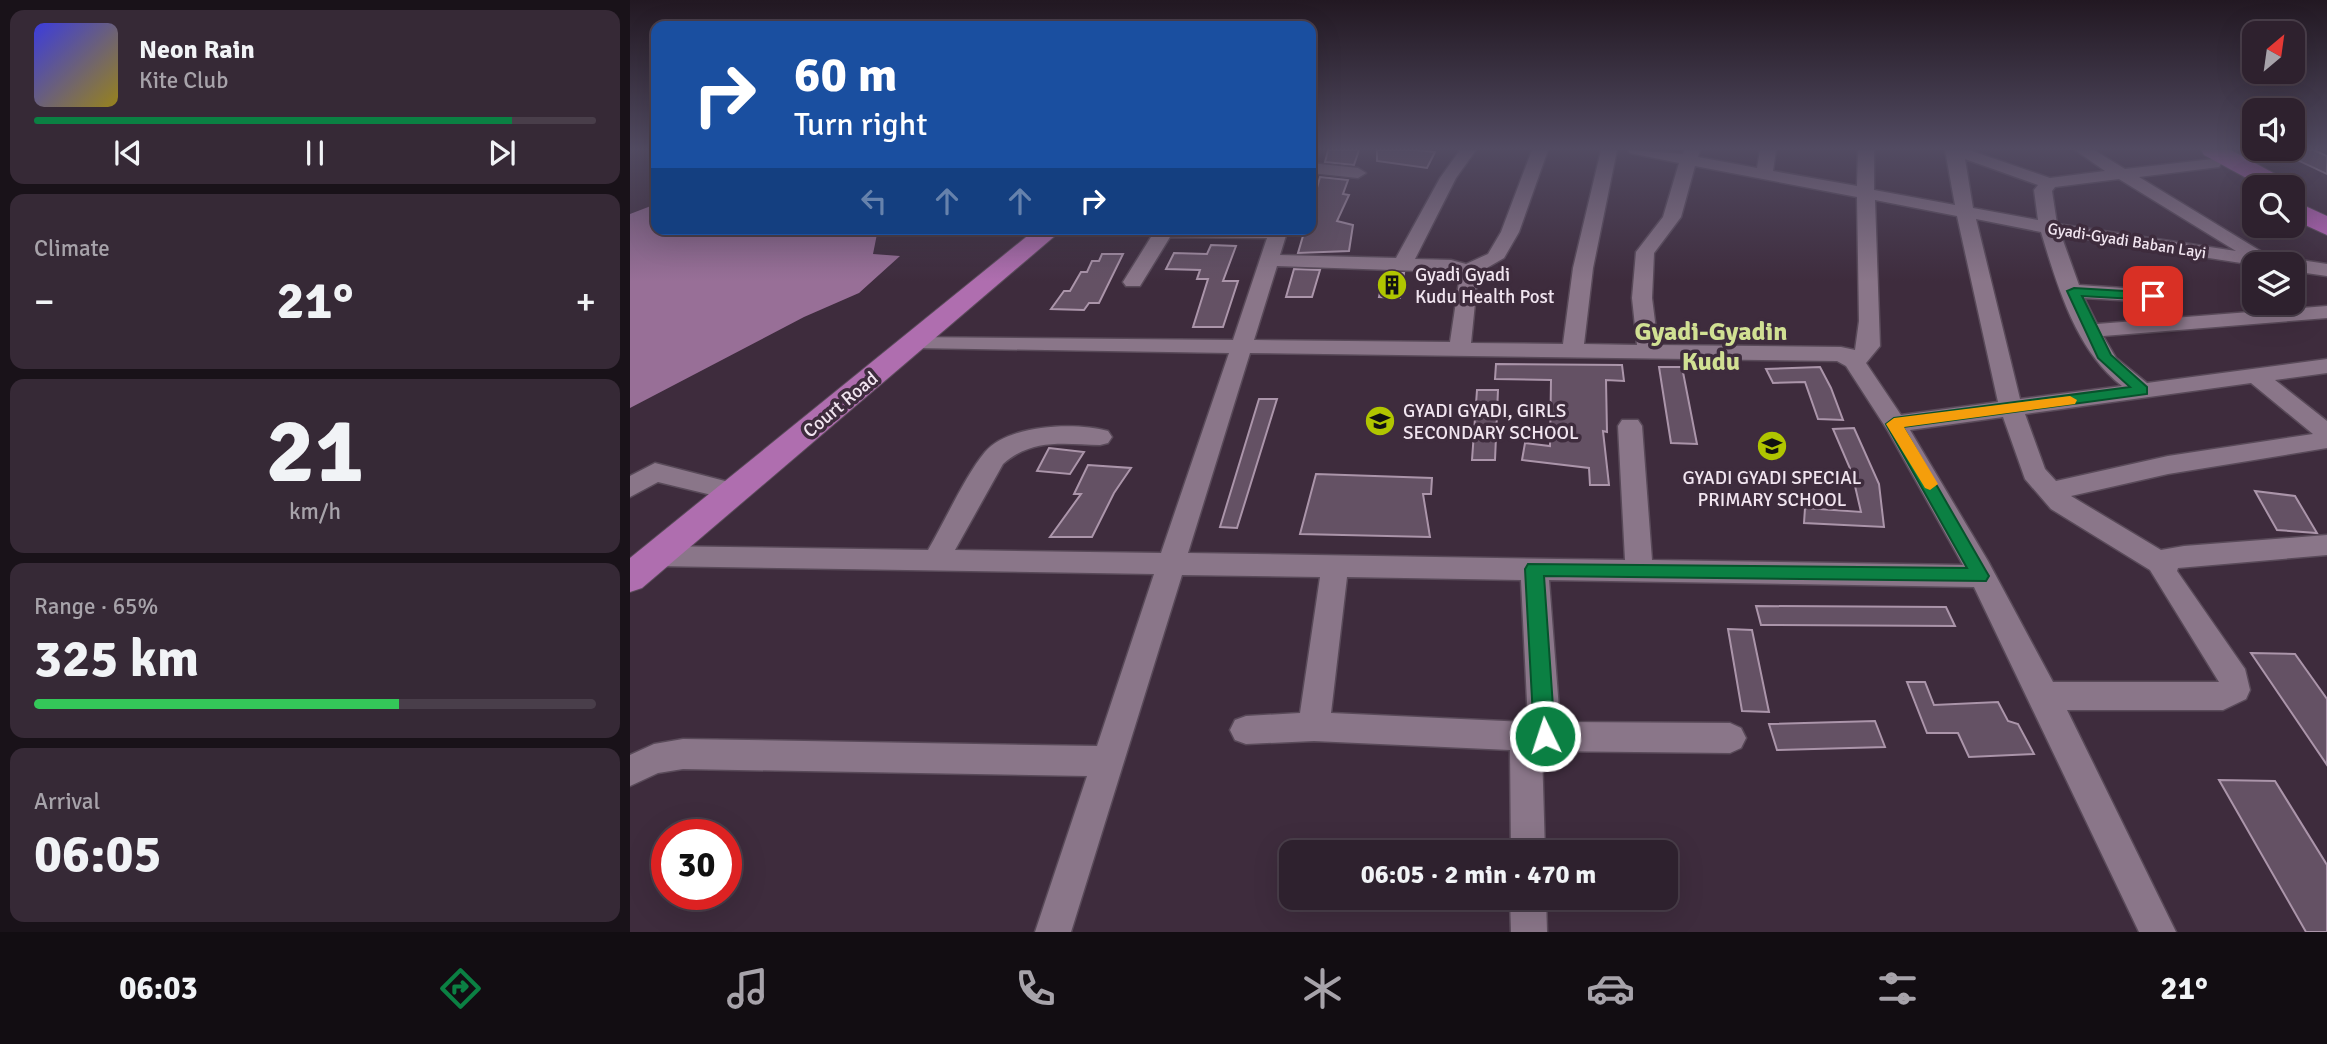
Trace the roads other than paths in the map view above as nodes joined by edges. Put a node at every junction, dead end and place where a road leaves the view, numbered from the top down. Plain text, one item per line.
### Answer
1 (1440, 193) edge
2 (1524, 193) edge
3 (1599, 193) edge
4 (1679, 193) edge
5 (1962, 193) edge
6 (2043, 193) edge
7 (2155, 193) edge
8 (1865, 194) joint
9 (2305, 200) edge
10 (1965, 212) junction
11 (2327, 212) edge
12 (2305, 215) edge
13 (2327, 227) edge
14 (2050, 228) junction
15 (1026, 235) edge
16 (1044, 235) edge
17 (1161, 235) edge
18 (1277, 235) edge
19 (2251, 252) edge
20 (2242, 257) edge
21 (1269, 260) junction
22 (1403, 264) junction
23 (2305, 267) edge
24 (2327, 270) edge
25 (1467, 271) junction
26 (1133, 282) dead end
27 (2074, 291) junction
28 (2153, 296) dead end
29 (2327, 312) edge
30 (2091, 331) junction
31 (915, 342) junction
32 (1241, 346) junction
33 (1460, 349) junction
34 (1573, 350) junction
35 (1648, 351) junction
36 (1854, 360) junction
37 (2327, 366) edge
38 (2255, 375) junction
39 (2142, 390) junction
40 (2011, 408) junction
41 (1894, 424) junction
42 (1630, 426) dead end
43 (2327, 433) edge
44 (1100, 437) dead end
45 (2327, 440) edge
46 (716, 487) junction
47 (630, 488) edge
48 (2050, 492) junction
49 (2327, 545) edge
50 (643, 556) edge
51 (936, 559) junction
52 (1171, 563) junction
53 (2163, 565) junction
54 (1335, 566) junction
55 (1534, 569) junction
56 (1639, 570) junction
57 (1980, 576) junction
58 (630, 578) edge
59 (2045, 696) junction
60 (1314, 727) junction
61 (1246, 730) dead end
62 (1535, 736) junction
63 (1730, 738) dead end
64 (1108, 761) junction
65 (630, 771) edge
66 (1529, 840) edge
67 (1528, 910) edge
68 (1053, 932) edge
69 (1529, 932) edge
70 (2158, 932) edge

1 - 22 street
2 - 25 street
3 - 34 street
4 - 35 street
5 - 10 street
6 - 14 street
7 - 19 street
8 - 10 street, Gyadi-Gyadi Baban Layi
8 - 36 street
9 - 11 highway
10 - 14 street, Gyadi-Gyadi Baban Layi
10 - 40 street
12 - 13 highway
14 - 20 street, Gyadi-Gyadi Baban Layi
14 - 27 street
15 - 46 main road, Court Road
16 - 31 main road, Court Road
17 - 26 street
18 - 21 street
21 - 22 street
21 - 32 street
22 - 25 street
23 - 24 street, Gyadi-Gyadi Baban Layi
25 - 33 street
27 - 28 street
27 - 30 street
29 - 30 street
30 - 39 street
31 - 32 street
31 - 50 main road, Court Road
32 - 33 street
32 - 52 street
33 - 34 street
34 - 35 street
35 - 36 street
36 - 41 street
37 - 38 street
38 - 39 street
38 - 43 street
39 - 40 street
40 - 41 street
40 - 48 street
41 - 57 street
42 - 56 street
44 - 51 street
45 - 48 street
46 - 47 street
46 - 50 main road, Court Road
48 - 53 street
49 - 53 street
50 - 51 street
50 - 58 main road, Court Road
51 - 52 street
52 - 54 street
52 - 64 street
53 - 59 street
54 - 55 street
54 - 60 street
55 - 56 street
55 - 62 street
56 - 57 street
57 - 59 street
59 - 70 street
60 - 61 street
60 - 62 street
62 - 63 street
62 - 66 street
64 - 65 street
64 - 68 street
67 - 69 street

